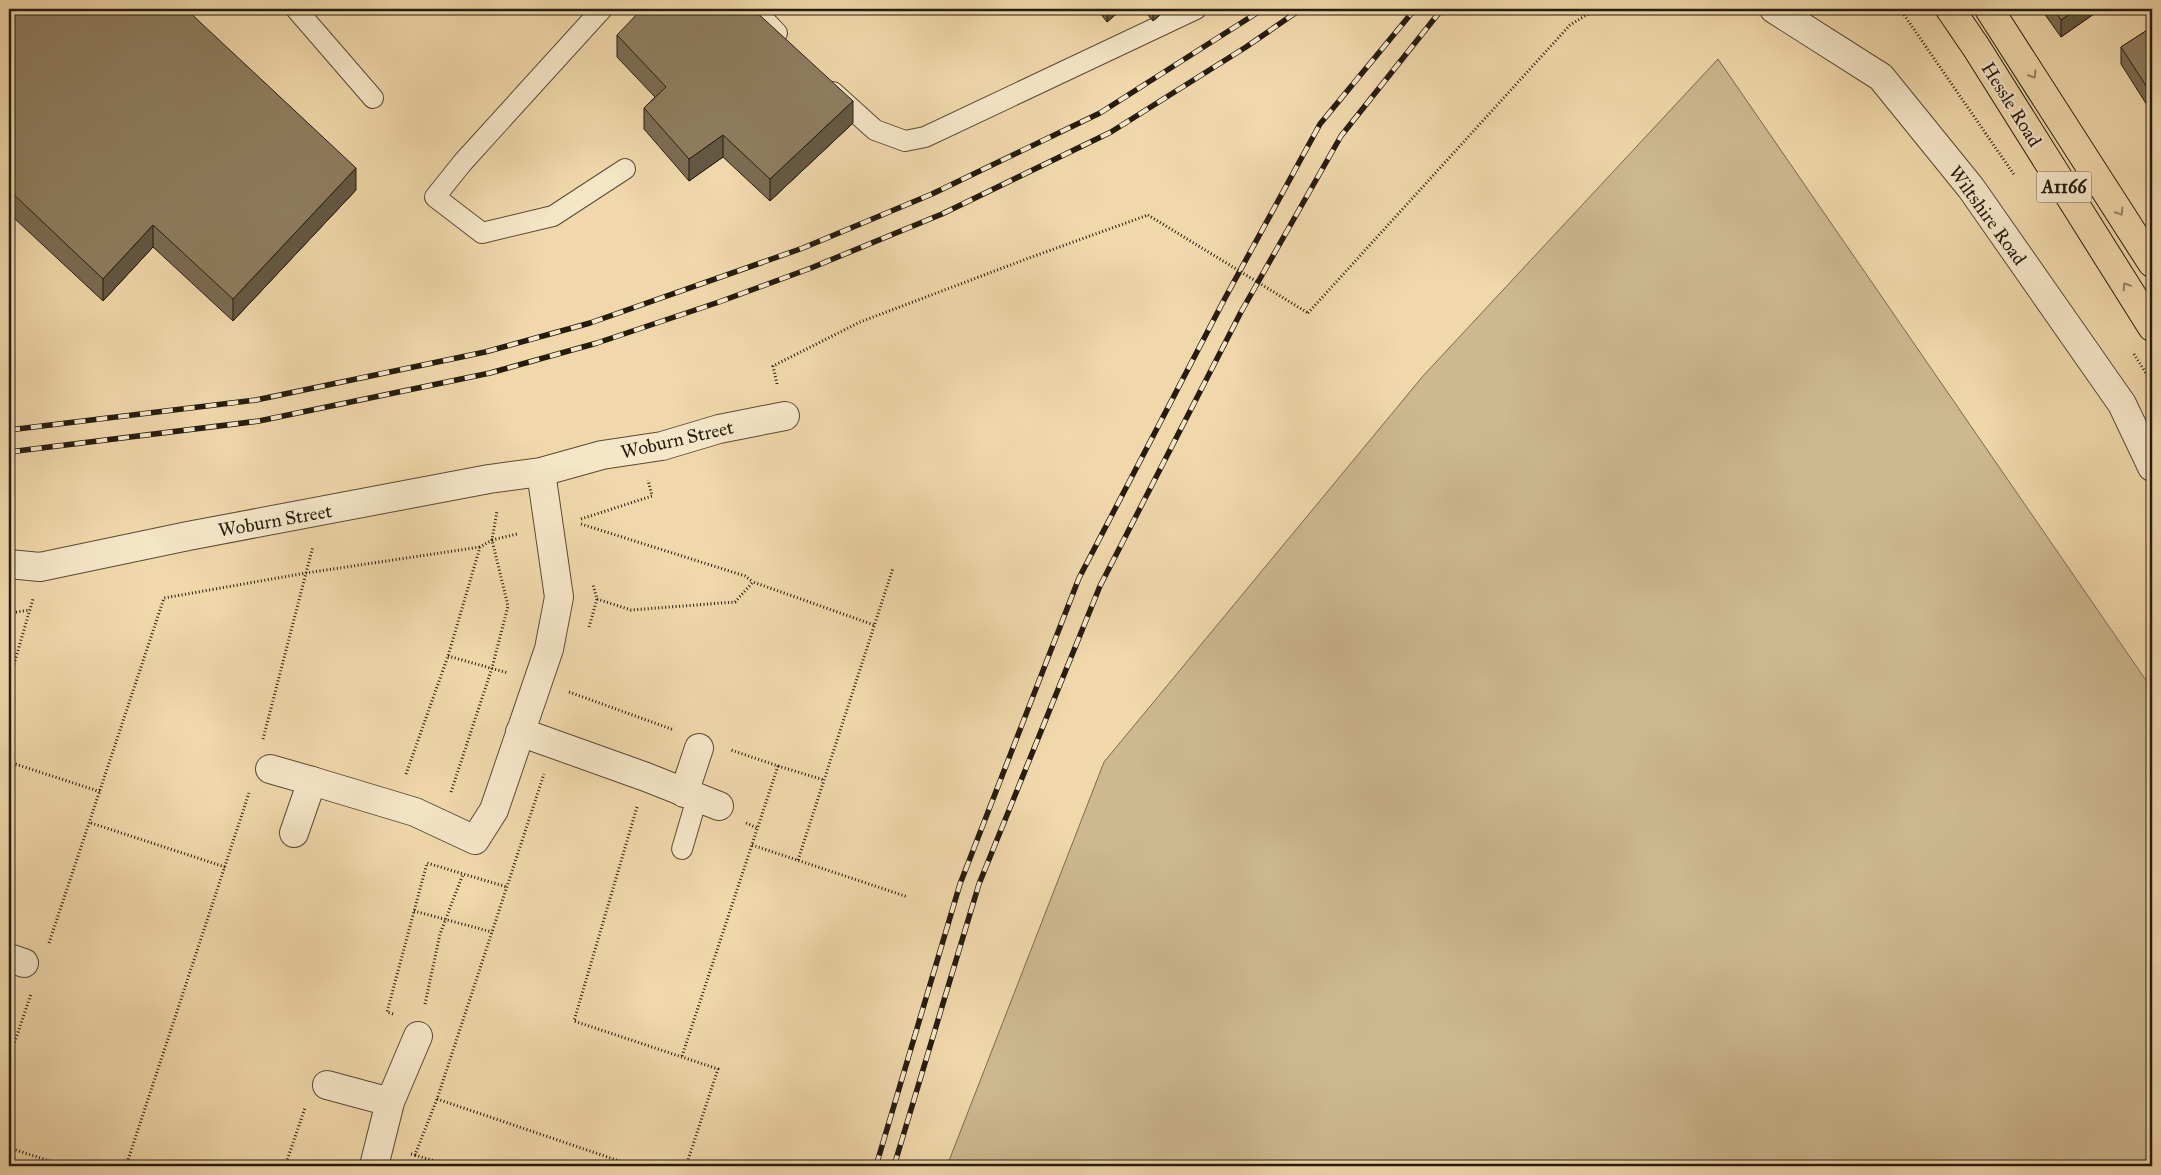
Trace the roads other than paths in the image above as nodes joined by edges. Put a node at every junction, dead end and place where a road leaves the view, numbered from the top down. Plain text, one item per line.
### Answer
1 (296, 9) edge
2 (602, 9) edge
3 (754, 9) edge
4 (1196, 9) edge
5 (1774, 9) edge
6 (1950, 9) edge
7 (1989, 9) edge
8 (792, 49) edge
9 (817, 76) edge
10 (374, 98) dead end
11 (625, 169) dead end
12 (2152, 262) edge
13 (2152, 327) edge
14 (785, 416) road end
15 (2152, 467) edge
16 (541, 472) junction
17 (9, 564) edge
18 (520, 732) junction
19 (699, 748) dead end
20 (270, 769) dead end
21 (312, 781) junction
22 (700, 799) junction
23 (294, 833) dead end
24 (682, 850) dead end
25 (420, 1030) road end
26 (327, 1085) road end
27 (390, 1102) junction
28 (377, 1154) edge

1 - 10 lane
2 - 11 lane
3 - 8 lane
4 - 9 lane
5 - 15 street, Wiltshire Road
13 -> 6 main road, Hessle Road / A1166
7 -> 12 main road, Hessle Road / A1166
14 - 16 street, Woburn Street
16 - 17 street, Woburn Street
16 - 18 street
18 - 21 street
18 - 22 street
19 - 22 street
20 - 21 street
21 - 23 street
22 - 24 lane
25 - 27 street
26 - 27 street
27 - 28 street

